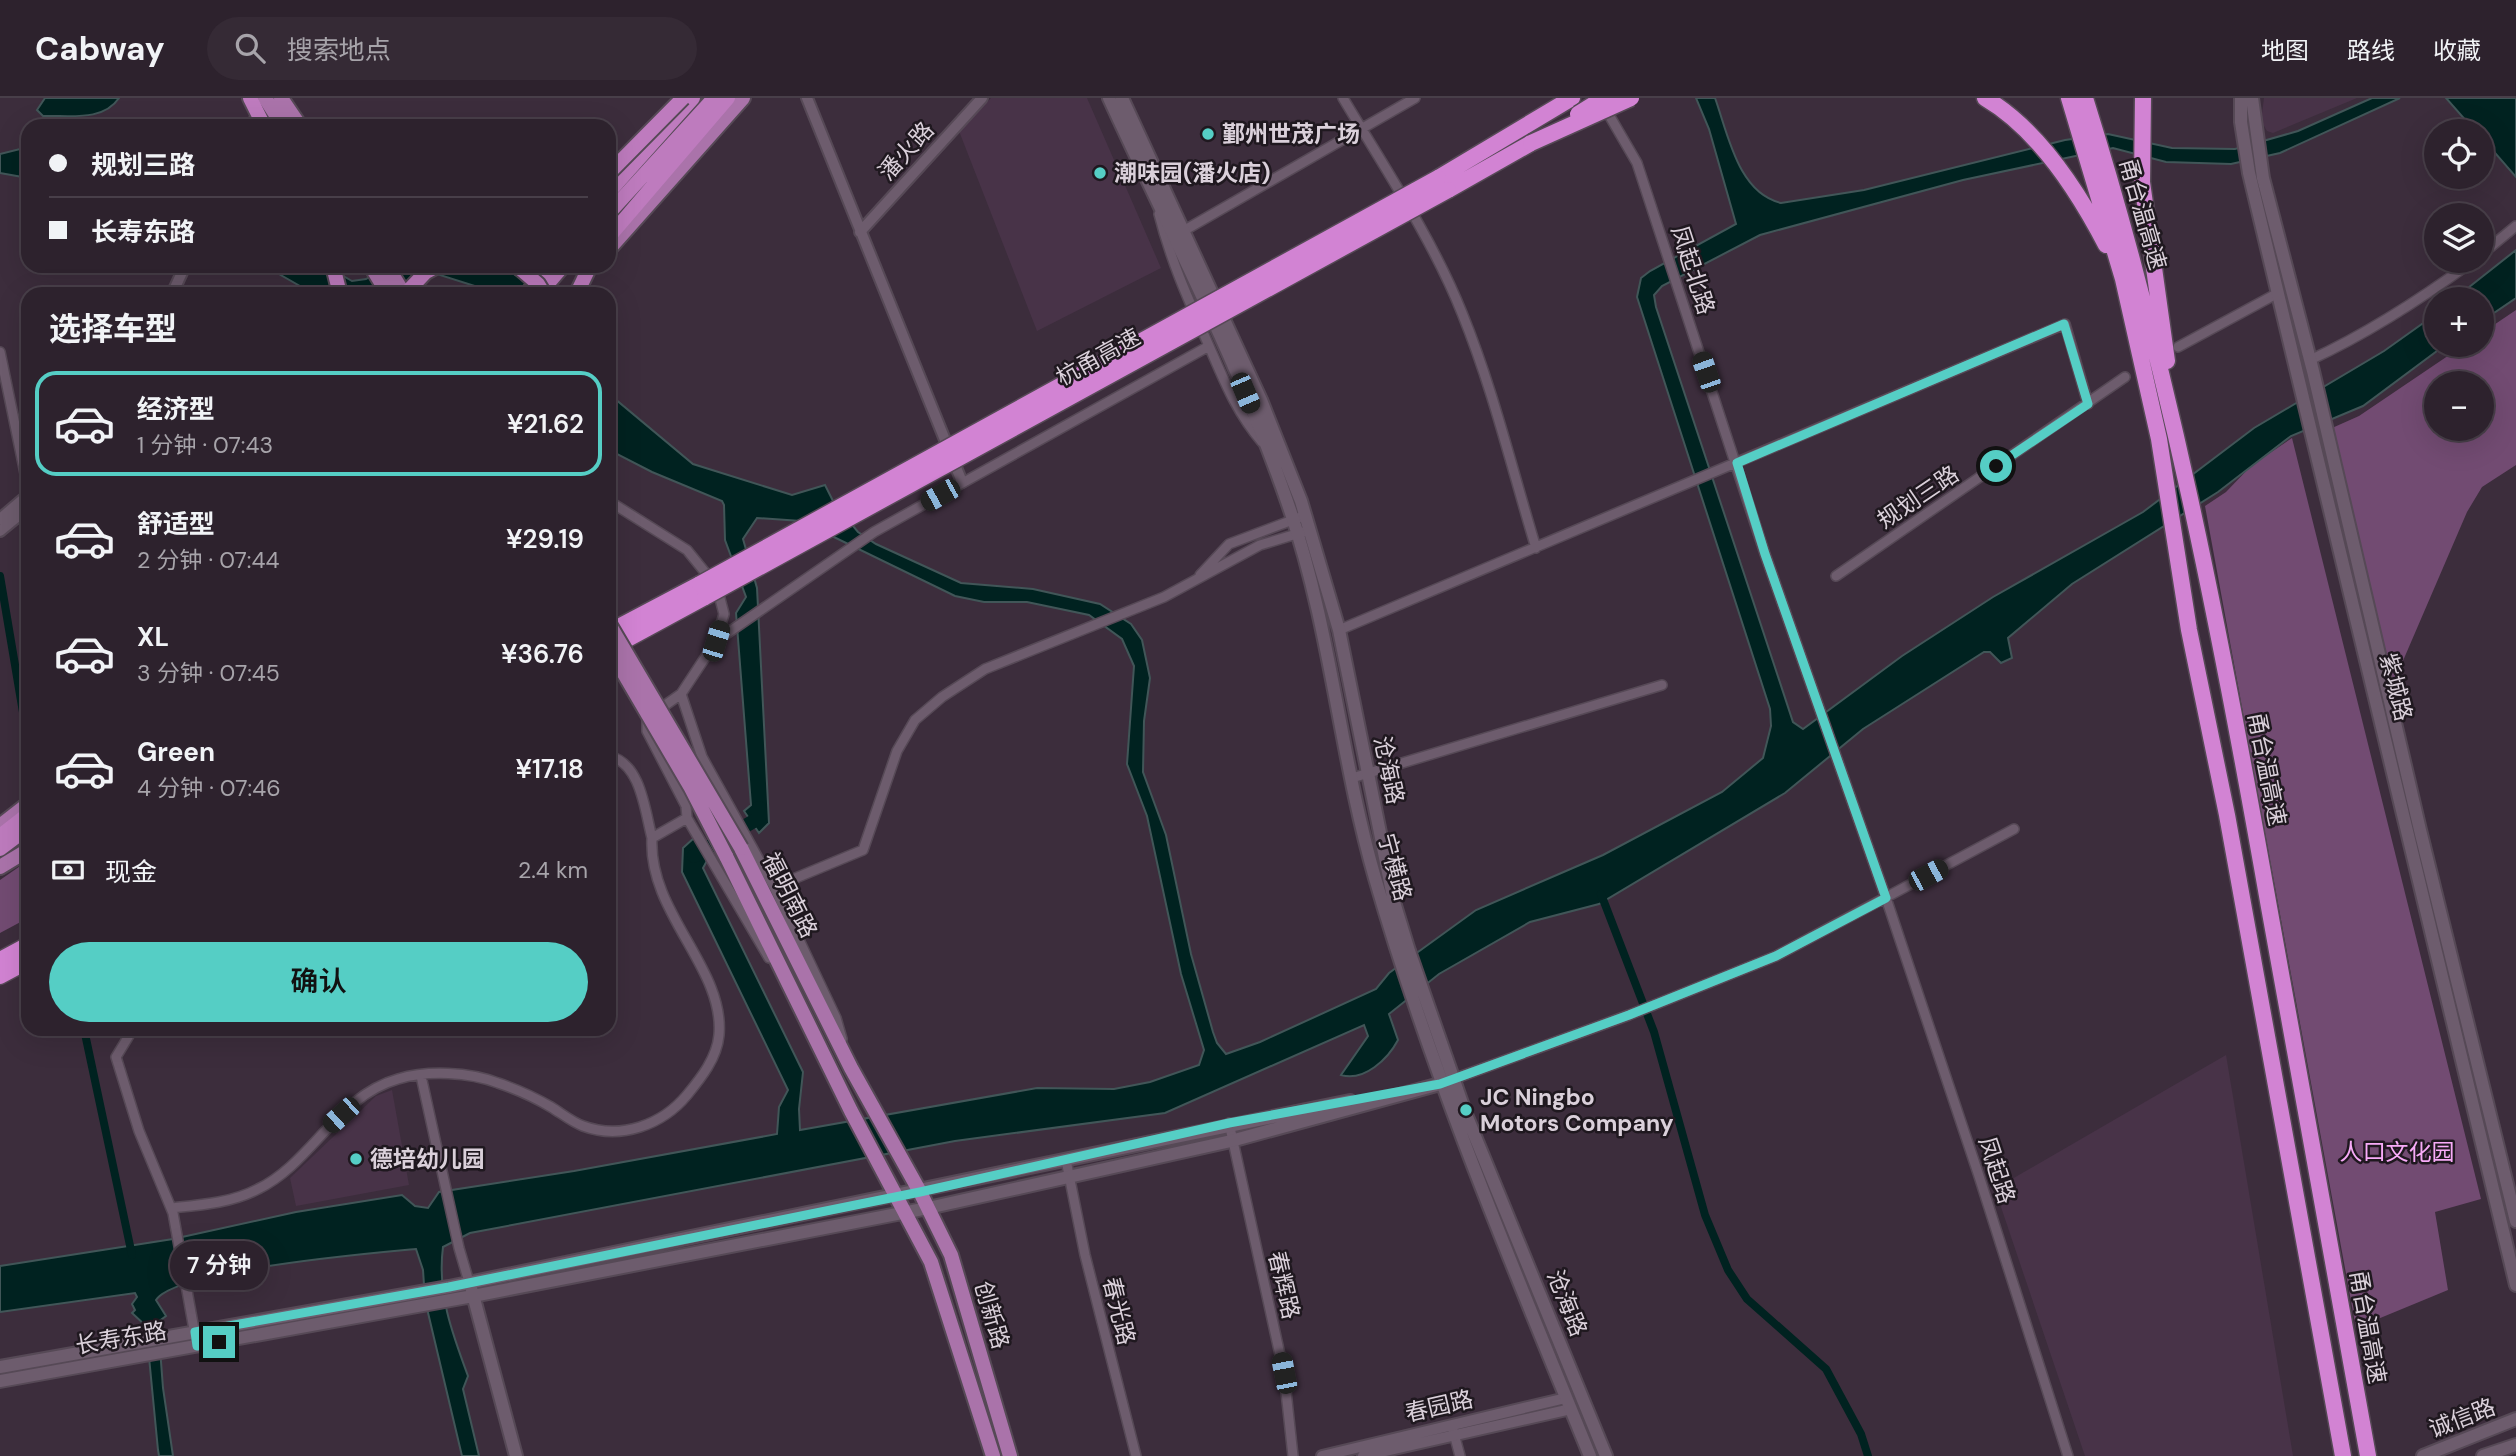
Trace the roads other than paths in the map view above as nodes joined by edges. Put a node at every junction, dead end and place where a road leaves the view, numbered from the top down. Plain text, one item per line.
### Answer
1 (250, 98) edge
2 (265, 98) edge
3 (282, 98) edge
4 (681, 98) edge
5 (693, 98) edge
6 (714, 98) edge
7 (728, 98) edge
8 (743, 98) edge
9 (807, 98) edge
10 (982, 98) edge
11 (1109, 98) edge
12 (1122, 98) edge
13 (1343, 98) edge
14 (1415, 98) edge
15 (1559, 98) edge
16 (1572, 98) edge
17 (1601, 98) edge
18 (1631, 98) edge
19 (1985, 98) edge
20 (2069, 98) edge
21 (2085, 98) edge
22 (2144, 98) edge
23 (2241, 98) edge
24 (2252, 98) edge
25 (255, 119) edge
26 (278, 119) edge
27 (296, 119) edge
28 (1526, 126) junction
29 (2087, 128) junction
30 (1362, 130) junction
31 (1531, 143) junction
32 (616, 166) edge
33 (616, 174) edge
34 (616, 184) edge
35 (1156, 202) junction
36 (616, 205) edge
37 (2516, 226) edge
38 (616, 229) edge
39 (1185, 230) junction
40 (860, 232) junction
41 (616, 241) edge
42 (2494, 244) edge
43 (425, 273) edge
44 (525, 273) edge
45 (542, 273) edge
46 (558, 273) edge
47 (586, 273) edge
48 (2456, 273) edge
49 (2123, 279) junction
50 (412, 287) edge
51 (529, 287) edge
52 (539, 287) edge
53 (546, 287) edge
54 (576, 287) edge
55 (2278, 293) junction
56 (1209, 346) junction
57 (2178, 347) dead end
58 (0, 352) edge
59 (2311, 365) junction
60 (2125, 377) dead end
61 (2088, 404) junction
62 (2174, 430) junction
63 (1268, 448) junction
64 (21, 454) edge
65 (1737, 463) junction
66 (962, 482) junction
67 (21, 501) edge
68 (616, 505) edge
69 (21, 514) edge
70 (1299, 517) junction
71 (0, 519) edge
72 (0, 531) edge
73 (1304, 532) junction
74 (1536, 548) junction
75 (1836, 576) dead end
76 (1190, 585) junction
77 (703, 590) junction
78 (616, 629) edge
79 (1339, 630) junction
80 (616, 635) edge
81 (716, 641) junction
82 (616, 644) edge
83 (616, 660) edge
84 (1662, 685) dead end
85 (681, 694) junction
86 (616, 758) edge
87 (1368, 774) junction
88 (1353, 785) junction
89 (21, 809) edge
90 (687, 818) junction
91 (21, 819) edge
92 (5, 822) edge
93 (2014, 828) dead end
94 (21, 833) edge
95 (0, 835) edge
96 (652, 838) junction
97 (745, 843) junction
98 (0, 849) edge
99 (21, 854) edge
100 (720, 860) junction
101 (0, 867) edge
102 (774, 887) junction
103 (1886, 898) junction
104 (21, 949) edge
105 (1404, 953) junction
106 (0, 960) edge
107 (21, 965) edge
108 (0, 976) edge
109 (1419, 997) junction
110 (129, 1036) edge
111 (850, 1068) junction
112 (421, 1076) junction
113 (1453, 1079) junction
114 (1440, 1084) junction
115 (1229, 1123) junction
116 (1231, 1141) junction
117 (1066, 1160) junction
118 (1068, 1175) junction
119 (920, 1192) junction
120 (898, 1196) junction
121 (171, 1208) junction
122 (928, 1208) junction
123 (906, 1212) junction
124 (2516, 1221) edge
125 (469, 1282) junction
126 (2516, 1285) edge
127 (450, 1293) junction
128 (473, 1296) junction
129 (195, 1332) junction
130 (197, 1346) junction
131 (0, 1367) edge
132 (0, 1381) edge
133 (496, 1384) junction
134 (1569, 1403) junction
135 (2516, 1419) edge
136 (1453, 1430) junction
137 (2516, 1445) edge
138 (510, 1456) edge
139 (516, 1456) edge
140 (993, 1456) edge
141 (1010, 1456) edge
142 (1136, 1456) edge
143 (1293, 1456) edge
144 (1322, 1456) edge
145 (1363, 1456) edge
146 (1460, 1456) edge
147 (1590, 1456) edge
148 (1606, 1456) edge
149 (2068, 1456) edge
150 (2343, 1456) edge
151 (2368, 1456) edge
152 (2423, 1456) edge
153 (2483, 1456) edge

1 - 25 highway
2 - 26 main road
3 - 27 main road
4 - 32 highway, bridge
4 - 33 main road
5 - 34 highway
6 - 36 highway
7 - 38 highway
8 - 41 main road
9 - 40 street
10 - 40 street, 潘火路
11 - 35 main road, 沧海路
12 - 39 main road, 沧海路
13 - 30 street
14 - 30 street
15 - 28 highway
16 - 28 highway, 杭甬高速
17 - 31 highway, 杭甬高速, bridge
17 - 65 street, 凤起北路
18 - 31 highway, bridge
19 - 49 highway
20 - 29 highway, 甬台温高速
21 - 29 highway, 甬台温高速
22 - 62 highway
23 - 55 main road, 紫城路
24 - 59 main road, 紫城路
28 - 77 highway, 杭甬高速, bridge
29 - 49 highway, 甬台温高速
29 - 62 highway, 甬台温高速
30 - 39 street
30 - 74 street
31 - 77 highway, 杭甬高速, bridge
35 - 56 street
35 - 63 main road, 沧海路
37 - 42 street
39 - 70 main road, 沧海路
40 - 66 street
43 - 50 highway
44 - 52 highway, bridge
45 - 51 highway
46 - 53 highway
47 - 54 main road
48 - 59 street
49 - 150 highway, 甬台温高速
55 - 57 street
55 - 126 main road, 紫城路
56 - 63 street
56 - 66 street
58 - 64 street
59 - 124 main road, 紫城路
60 - 61 street, 规划三路
61 - 65 street
61 - 75 street, 规划三路
62 - 151 highway, 甬台温高速
63 - 70 main road, 沧海路
65 - 74 street
65 - 103 street, 凤起北路
66 - 81 street
67 - 71 street
68 - 81 street
69 - 72 street
70 - 73 main road, 沧海路
70 - 76 street
73 - 76 street
73 - 79 main road, 沧海路
73 - 88 main road, 沧海路
74 - 79 street
76 - 102 street
77 - 78 highway, 杭甬高速
77 - 82 highway, 杭甬高速
79 - 87 main road, 沧海路
80 - 97 main road, 福明南路, bridge
81 - 85 street
83 - 100 main road, 福明南路, bridge
84 - 87 street
85 - 90 street
85 - 97 street
86 - 96 street
87 - 88 street
87 - 105 main road, 沧海路
88 - 105 main road, 宁横路
89 - 92 main road
90 - 96 street
90 - 100 street
91 - 95 highway
93 - 103 street, 长寿东路
94 - 98 highway
96 - 112 street
97 - 102 street
97 - 111 main road, 福明南路
99 - 101 main road
100 - 120 main road, 福明南路
102 - 111 street
103 - 113 street, 长寿东路
103 - 149 street, 凤起路
104 - 106 highway
105 - 109 main road, 沧海路
107 - 108 highway
109 - 113 main road, 沧海路
109 - 114 main road, 沧海路
110 - 121 street
111 - 119 main road, 福明南路
112 - 121 street
112 - 125 street
113 - 114 street, 长寿东路
113 - 148 main road, 沧海路
114 - 115 main road, 长寿东路
114 - 116 main road, 长寿东路
114 - 134 main road, 沧海路
115 - 116 street, 春辉路
115 - 117 main road, 长寿东路
116 - 118 main road, 长寿东路
116 - 143 street, 春辉路
117 - 118 street, 春光路
117 - 119 main road, 长寿东路
118 - 122 main road, 长寿东路
118 - 142 street, 春光路
119 - 120 main road, 长寿东路
119 - 122 main road, 创新路
120 - 123 main road, 创新路
120 - 125 main road, 长寿东路
121 - 129 street
122 - 123 main road, 长寿东路
122 - 141 main road, 创新路
123 - 128 main road, 长寿东路
123 - 140 main road, 创新路
125 - 127 main road, 长寿东路
125 - 128 main road
127 - 128 main road, 长寿东路
127 - 129 main road, 长寿东路
127 - 130 main road, 长寿东路
128 - 133 main road
129 - 130 street
129 - 131 main road, 长寿东路
130 - 132 main road, 长寿东路
133 - 138 main road
133 - 139 main road
134 - 136 street, 春园路
134 - 147 main road
135 - 152 main road, 诚信路
136 - 144 street, 春园路
136 - 145 street, 春园路
136 - 146 street
137 - 153 main road, 诚信路

